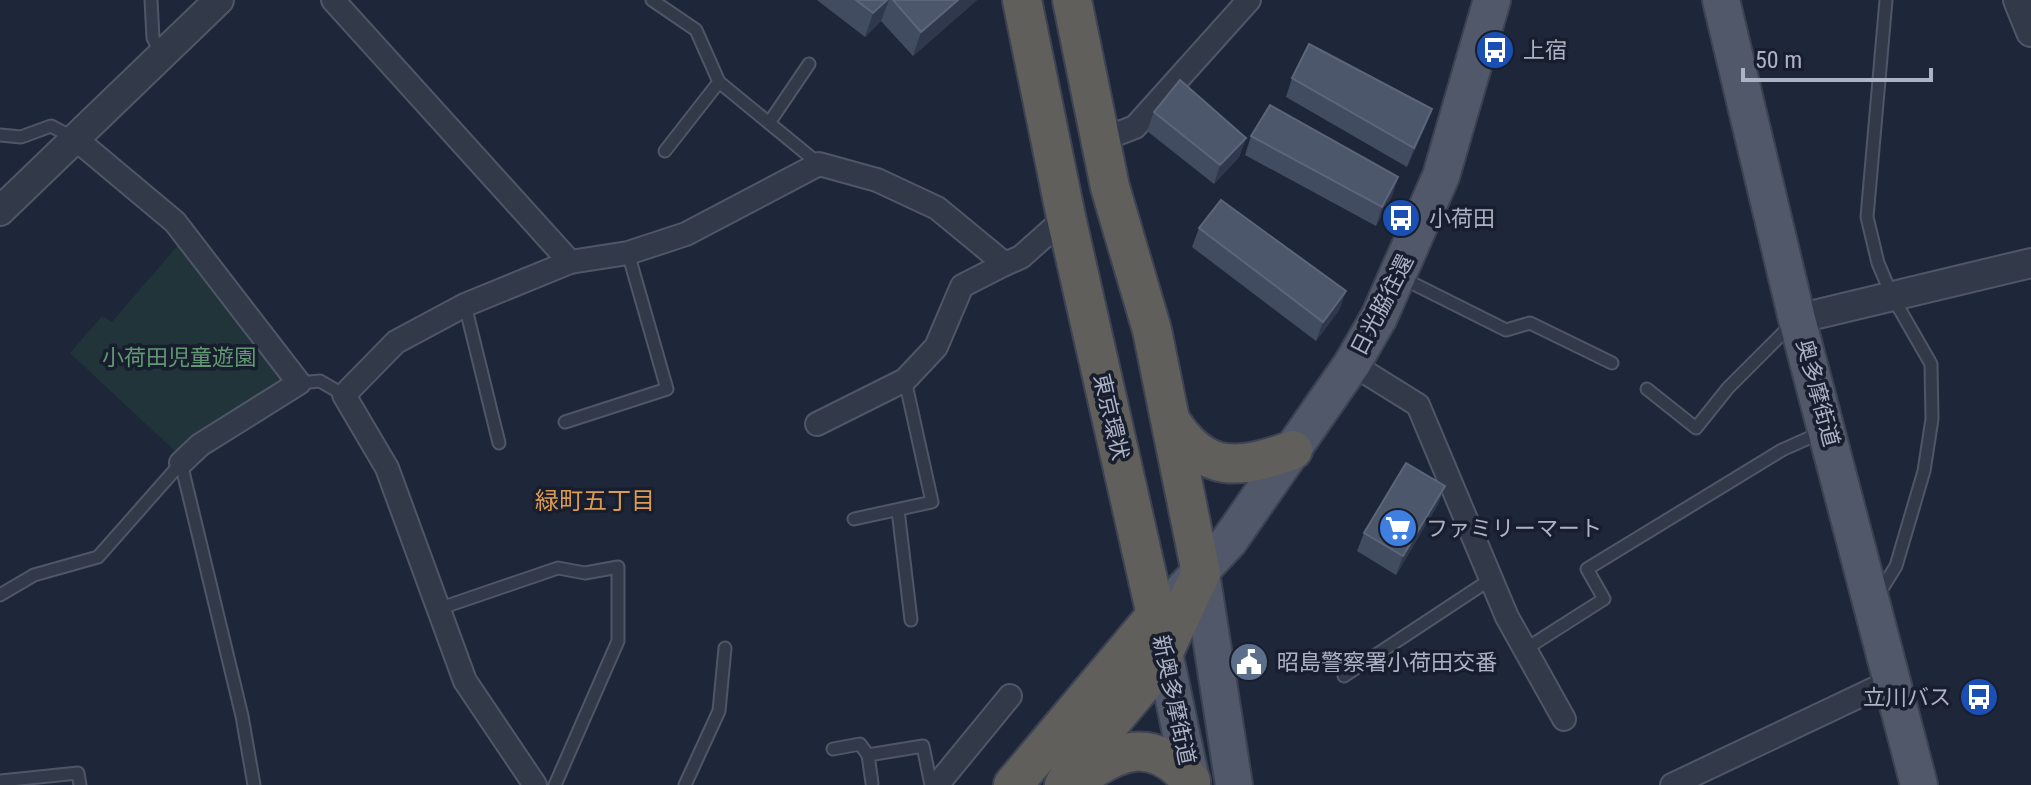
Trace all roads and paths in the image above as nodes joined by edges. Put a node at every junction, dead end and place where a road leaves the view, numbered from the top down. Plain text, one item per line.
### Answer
1 (151, 0) edge
2 (219, 0) edge
3 (333, 0) edge
4 (652, 0) edge
5 (1022, 0) edge
6 (1072, 0) edge
7 (1249, 0) edge
8 (1492, 0) edge
9 (1721, 0) edge
10 (1886, 0) edge
11 (2018, 0) edge
12 (2031, 32) edge
13 (163, 55) junction
14 (809, 64) dead end
15 (719, 82) junction
16 (769, 123) junction
17 (0, 135) edge
18 (77, 140) junction
19 (1101, 140) junction
20 (665, 151) dead end
21 (819, 164) junction
22 (0, 211) edge
23 (1066, 217) junction
24 (628, 253) junction
25 (570, 262) junction
26 (2031, 263) edge
27 (1005, 264) junction
28 (1399, 277) junction
29 (1892, 296) junction
30 (465, 305) junction
31 (1797, 319) junction
32 (1612, 363) dead end
33 (1352, 364) junction
34 (905, 380) junction
35 (299, 383) junction
36 (1647, 389) dead end
37 (344, 395) junction
38 (1171, 421) junction
39 (565, 422) dead end
40 (817, 424) dead end
41 (1828, 429) junction
42 (499, 443) dead end
43 (1293, 450) junction
44 (181, 463) junction
45 (898, 510) junction
46 (854, 519) dead end
47 (1201, 573) junction
48 (1491, 579) junction
49 (0, 595) edge
50 (1871, 606) junction
51 (441, 608) junction
52 (1156, 615) junction
53 (911, 620) dead end
54 (725, 648) dead end
55 (1524, 650) junction
56 (1164, 652) junction
57 (1344, 676) dead end
58 (1891, 681) junction
59 (1010, 696) dead end
60 (1564, 719) dead end
61 (833, 749) dead end
62 (868, 755) junction
63 (0, 781) edge
64 (872, 783) edge
65 (1192, 783) edge
66 (80, 785) edge
67 (254, 785) edge
68 (535, 785) edge
69 (555, 785) edge
70 (685, 785) edge
71 (931, 785) edge
72 (937, 785) edge
73 (1013, 785) edge
74 (1064, 785) edge
75 (1072, 785) edge
76 (1234, 785) edge
77 (1672, 785) edge
78 (1919, 785) edge

1 - 13 lane
2 - 13 street
3 - 25 street
4 - 15 lane
5 - 23 highway, 東京環状
6 - 19 highway
7 - 19 street
8 - 28 main road, 日光脇往還
9 - 31 main road, 奥多摩街道
10 - 29 lane
11 - 12 street
13 - 18 street
14 - 16 lane
15 - 16 lane
15 - 20 lane
16 - 21 lane
17 - 18 lane
18 - 22 street
18 - 35 street
19 - 38 highway
21 - 24 street
21 - 27 street
23 - 27 street
23 - 52 highway, 東京環状
24 - 25 street
24 - 39 lane
25 - 30 street
26 - 29 street
27 - 34 street
28 - 32 lane
28 - 33 main road, 日光脇往還
29 - 31 street
29 - 50 lane
30 - 37 street
30 - 42 lane
31 - 36 lane
31 - 41 main road, 奥多摩街道
33 - 43 main road, 日光脇往還
33 - 48 street
34 - 40 street
34 - 45 lane
35 - 37 lane
35 - 44 street
37 - 51 street
38 - 43 highway
38 - 47 highway
41 - 50 main road, 奥多摩街道
41 - 55 lane
43 - 47 main road, 日光脇往還
44 - 49 lane
44 - 67 lane
45 - 46 lane
45 - 53 lane
47 - 52 main road, 日光脇往還
47 - 56 highway
47 - 76 main road, 新奥多摩街道
48 - 55 street
48 - 57 lane
50 - 58 main road, 奥多摩街道
51 - 68 street
51 - 69 lane
52 - 56 main road, 新奥多摩街道
52 - 73 highway
54 - 70 lane
55 - 60 street
56 - 65 main road, 新奥多摩街道
56 - 74 highway
58 - 77 street
58 - 78 main road, 奥多摩街道
59 - 72 street
61 - 62 lane
62 - 64 lane
62 - 71 lane
63 - 66 lane
65 - 75 highway

